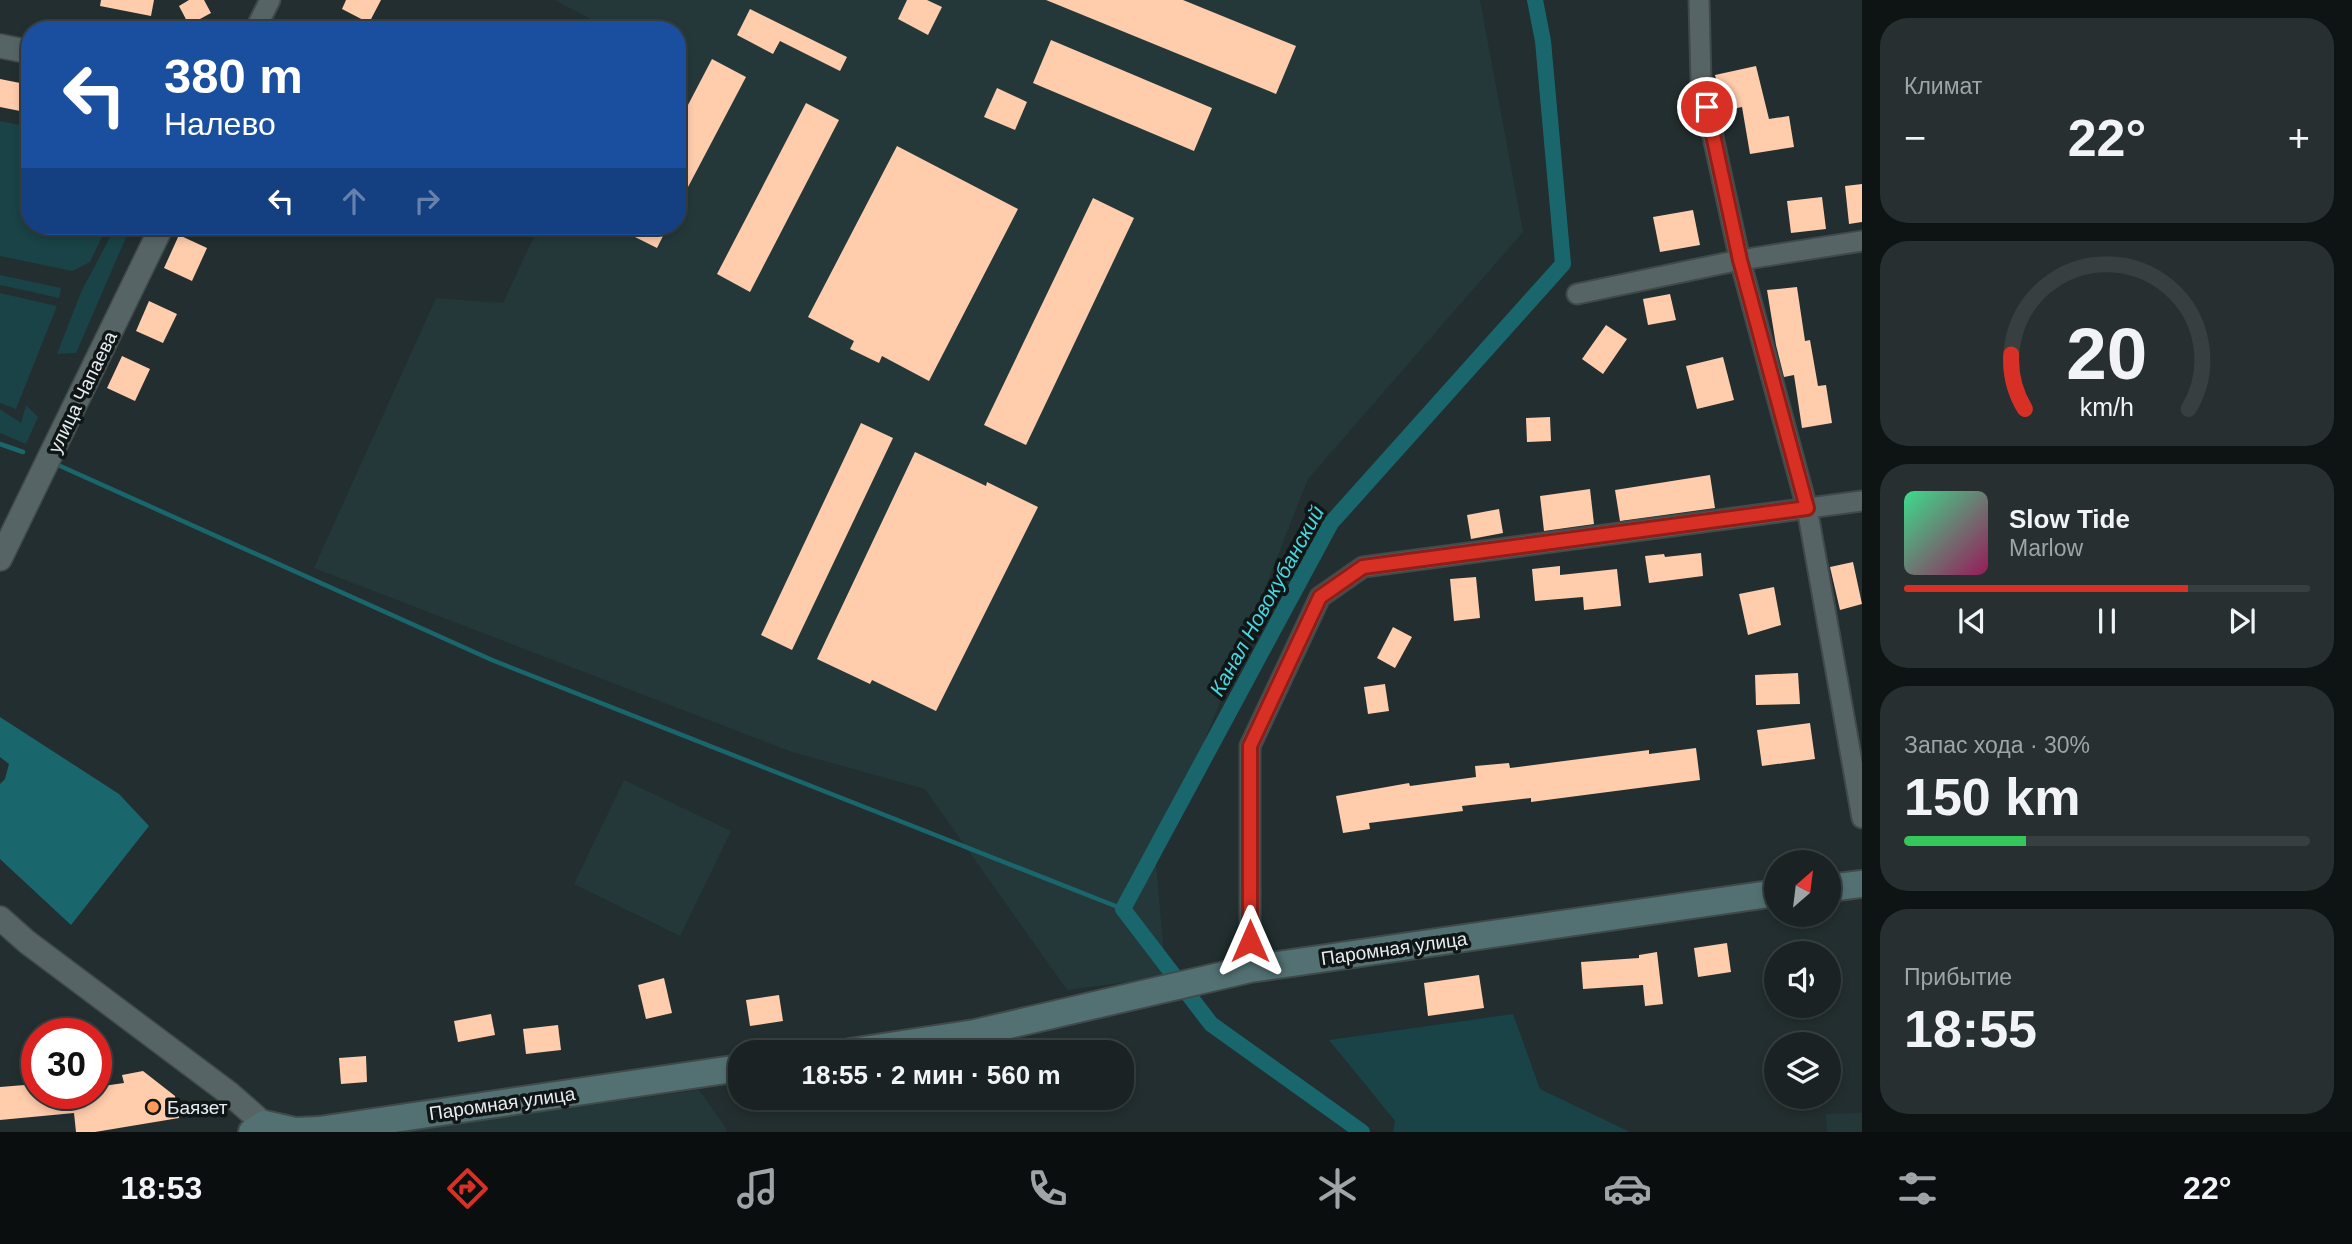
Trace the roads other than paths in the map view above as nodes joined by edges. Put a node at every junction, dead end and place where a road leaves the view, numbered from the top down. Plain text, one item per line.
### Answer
1 (1699, 0) edge
2 (0, 46) edge
3 (21, 50) edge
4 (158, 235) edge
5 (1862, 242) edge
6 (1740, 260) junction
7 (1577, 294) dead end
8 (1862, 501) edge
9 (1807, 508) junction
10 (0, 559) edge
11 (1862, 818) edge
12 (1862, 884) edge
13 (1841, 887) edge
14 (1764, 895) edge
15 (0, 918) edge
16 (1240, 972) junction
17 (929, 1040) edge
18 (728, 1070) edge
19 (258, 1128) edge

1 - 6 street
2 - 3 street
4 - 10 street, улица Чапаева
5 - 6 street
6 - 7 street
6 - 9 street
8 - 9 street
9 - 11 street
9 - 16 street
12 - 13 main road
14 - 16 main road, Паромная улица
15 - 19 street
16 - 17 main road, Паромная улица
18 - 19 main road, Паромная улица

